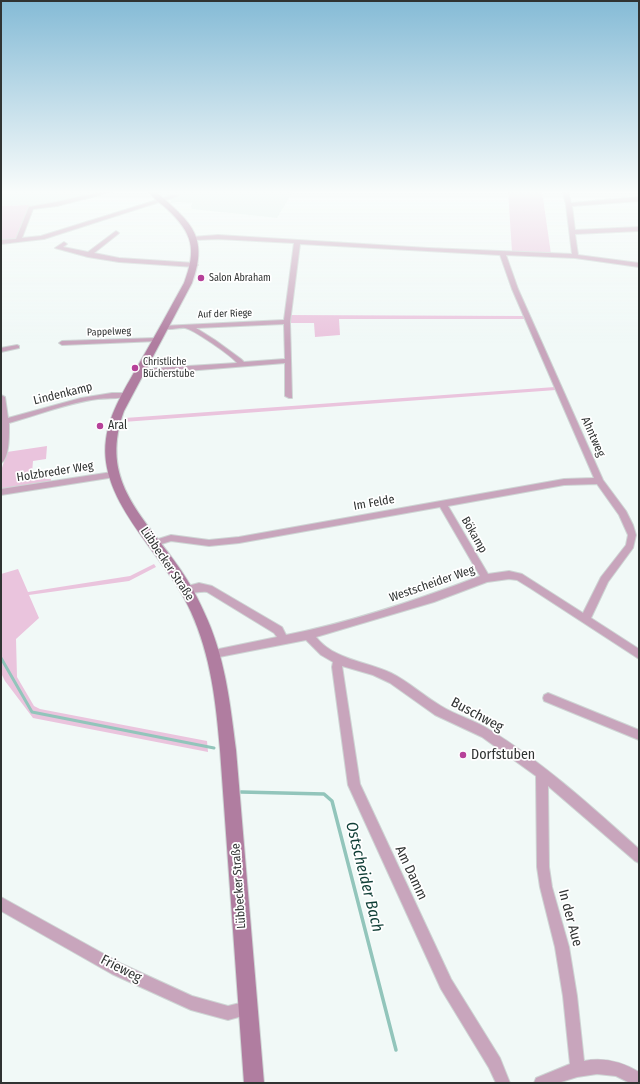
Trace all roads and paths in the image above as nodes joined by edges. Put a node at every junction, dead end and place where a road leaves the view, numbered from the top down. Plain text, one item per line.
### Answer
1 (297, 241) edge
2 (53, 242) edge
3 (104, 242) edge
4 (195, 242) edge
5 (307, 242) edge
6 (573, 242) edge
7 (58, 243) junction
8 (94, 250) junction
9 (502, 253) junction
10 (88, 255) junction
11 (575, 256) junction
12 (195, 265) junction
13 (639, 265) edge
14 (287, 322) junction
15 (188, 326) junction
16 (164, 327) junction
17 (156, 340) junction
18 (62, 343) dead end
19 (16, 347) dead end
20 (1, 350) edge
21 (288, 361) junction
22 (241, 364) junction
23 (140, 371) junction
24 (127, 395) junction
25 (288, 396) dead end
26 (1, 397) edge
27 (6, 421) junction
28 (1, 460) edge
29 (112, 475) junction
30 (599, 480) junction
31 (1, 492) edge
32 (442, 503) junction
33 (155, 543) junction
34 (486, 578) junction
35 (186, 590) junction
36 (585, 619) junction
37 (308, 635) junction
38 (283, 639) junction
39 (214, 654) junction
40 (639, 654) edge
41 (338, 660) junction
42 (548, 698) dead end
43 (639, 735) edge
44 (542, 774) junction
45 (639, 857) edge
46 (1, 904) edge
47 (248, 1008) junction
48 (578, 1069) junction
49 (639, 1080) edge
50 (254, 1083) edge
51 (503, 1083) edge
52 (541, 1083) edge

1 - 14 street
2 - 7 street
3 - 8 street
4 - 12 main road, Lübbecker Straße
5 - 9 street
6 - 11 street
7 - 8 street
7 - 10 street
8 - 10 street
9 - 11 street
9 - 30 street, Ahntweg
10 - 12 street
11 - 13 street
12 - 16 main road, Lübbecker Straße
14 - 15 street, Auf der Riege
14 - 21 street
15 - 16 street, Auf der Riege
15 - 22 street
16 - 17 main road, Lübbecker Straße
17 - 18 street, Pappelweg
17 - 23 main road, Lübbecker Straße
19 - 20 street
21 - 22 street
21 - 25 street
22 - 23 street
23 - 24 main road, Lübbecker Straße
24 - 27 street, Lindenkamp
24 - 29 main road, Lübbecker Straße
26 - 27 street
27 - 28 street
29 - 31 street, Holzbreder Weg
29 - 33 main road, Lübbecker Straße
30 - 32 street, Im Felde
30 - 36 street, Ahntweg
32 - 33 street, Im Felde
32 - 34 street, Bökamp
33 - 35 main road, Lübbecker Straße
34 - 36 street, Westscheider Weg
34 - 37 street, Westscheider Weg
35 - 38 street
35 - 39 main road, Lübbecker Straße
36 - 40 street, Westscheider Weg
37 - 38 street, Westscheider Weg
37 - 41 street, Buschweg
38 - 39 street, Westscheider Weg
39 - 47 main road, Lübbecker Straße
41 - 44 street, Buschweg
41 - 51 street, Am Damm
42 - 43 street
44 - 45 street, Buschweg
44 - 48 street, In der Aue
46 - 47 street, Frieweg
47 - 50 main road, Lübbecker Straße
48 - 49 street
48 - 52 street

